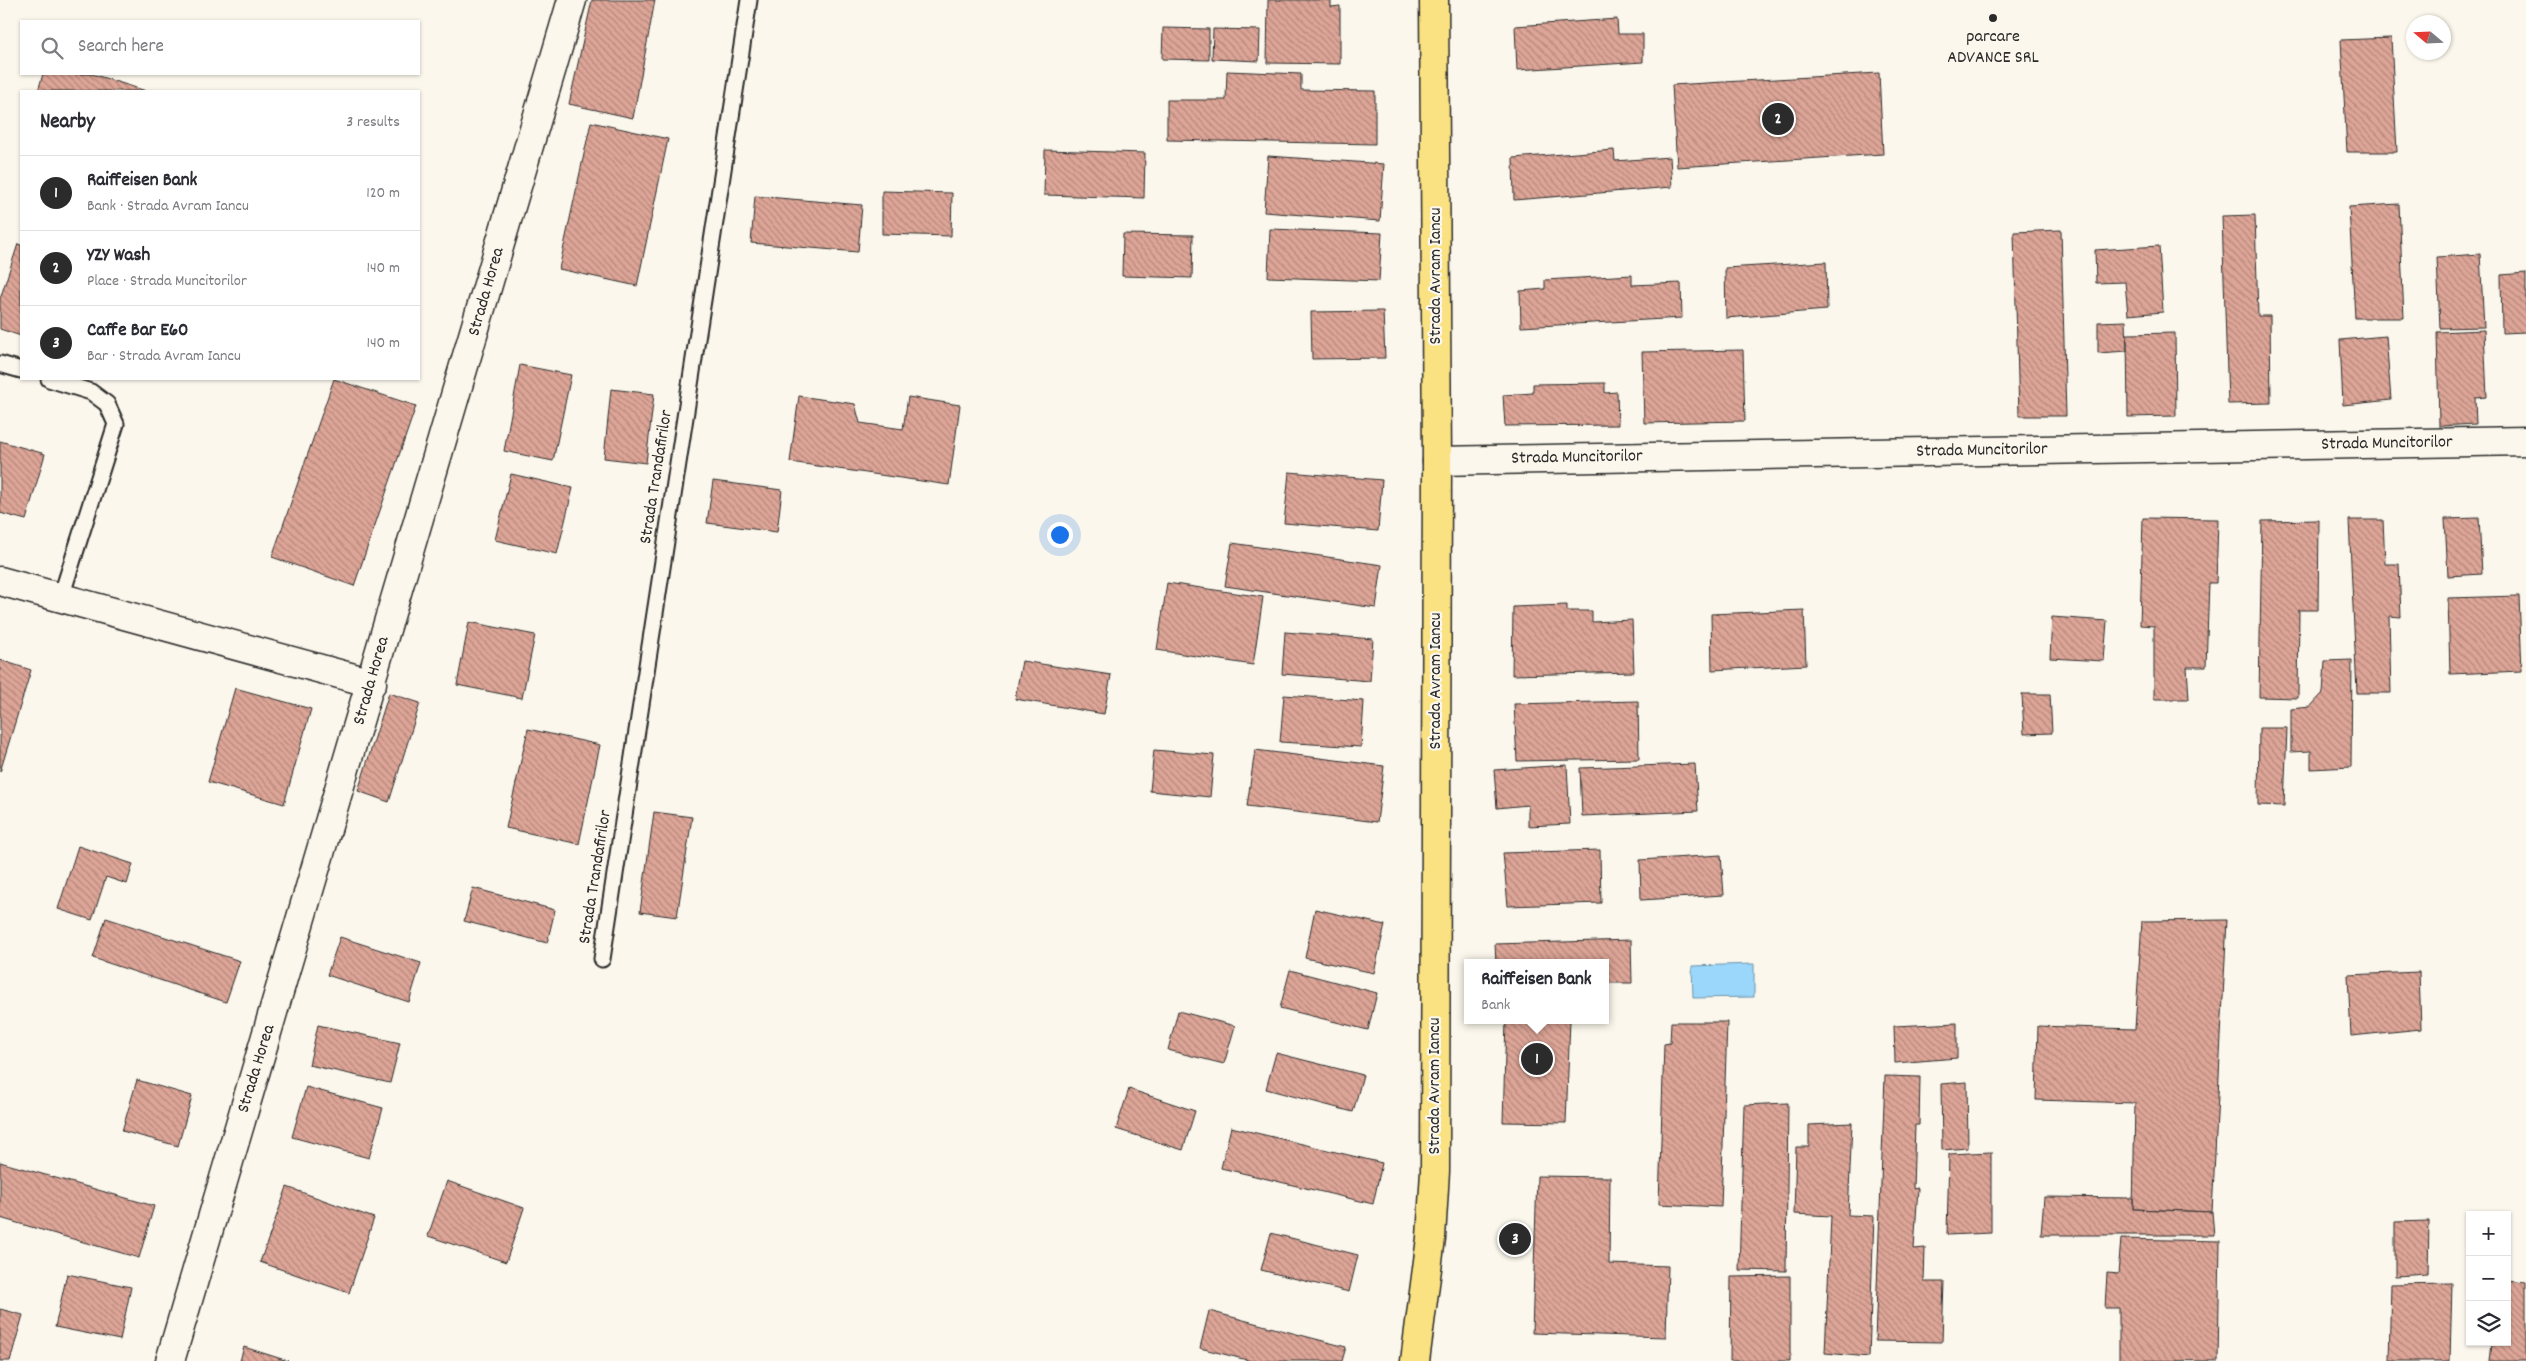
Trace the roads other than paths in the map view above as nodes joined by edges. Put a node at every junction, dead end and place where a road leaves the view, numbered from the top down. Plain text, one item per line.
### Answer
1 (572, 0) edge
2 (749, 0) edge
3 (1434, 0) edge
4 (0, 364) edge
5 (20, 370) edge
6 (52, 380) edge
7 (2526, 441) edge
8 (1437, 461) junction
9 (0, 581) edge
10 (61, 597) junction
11 (372, 683) junction
12 (602, 959) dead end
13 (170, 1361) edge
14 (1415, 1361) edge

1 - 11 street, Strada Horea
2 - 12 lane, Strada Trandafirilor
3 - 8 main road, Strada Avram Iancu
4 - 5 lane
6 - 10 lane
7 - 8 street, Strada Muncitorilor
8 - 14 main road, Strada Avram Iancu
9 - 10 street
10 - 11 street
11 - 13 street, Strada Horea

